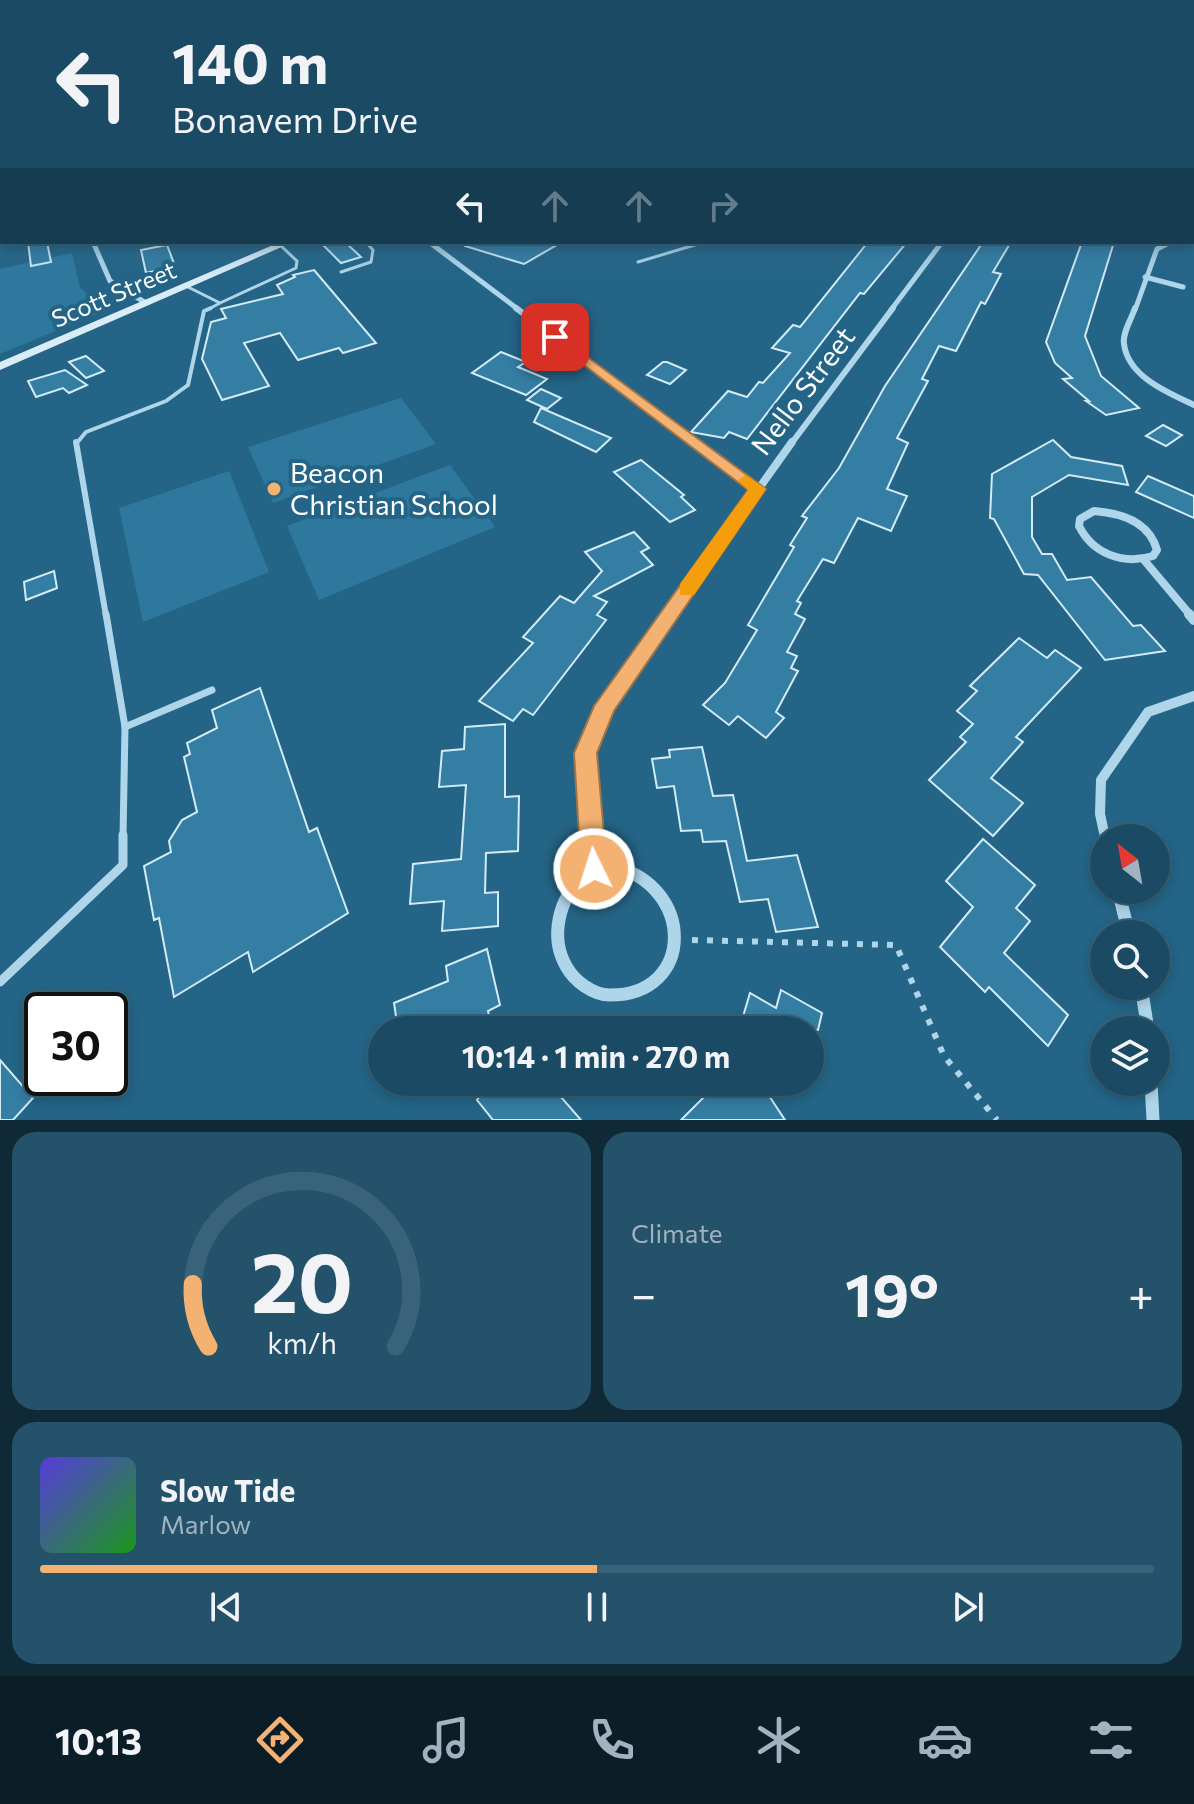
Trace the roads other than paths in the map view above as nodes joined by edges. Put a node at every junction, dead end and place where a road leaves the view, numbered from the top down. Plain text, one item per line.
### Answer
1 (94, 244) edge
2 (284, 244) edge
3 (368, 244) edge
4 (432, 244) edge
5 (698, 244) edge
6 (941, 244) edge
7 (1167, 244) edge
8 (638, 262) dead end
9 (341, 272) dead end
10 (1145, 277) junction
11 (186, 286) junction
12 (1183, 287) dead end
13 (146, 303) junction
14 (220, 303) junction
15 (0, 366) edge
16 (1194, 405) edge
17 (757, 489) junction
18 (1144, 560) junction
19 (1194, 620) edge
20 (212, 690) dead end
21 (1194, 696) edge
22 (125, 727) junction
23 (1102, 824) edge
24 (594, 869) junction
25 (0, 982) edge
26 (1152, 1096) edge
27 (1153, 1120) edge

1 - 13 street
2 - 11 main road, Scott Street
2 - 14 lane
3 - 9 lane
4 - 17 street
5 - 8 lane
6 - 17 street, Nello Street
7 - 10 street
10 - 12 street
10 - 16 street
11 - 13 main road, Scott Street
11 - 14 lane
13 - 15 main road, Scott Street
14 - 22 lane
17 - 24 street, Nello Street
18 - 18 street
18 - 19 street
20 - 22 lane
21 - 23 street
22 - 25 lane
24 - 24 street
26 - 27 street

